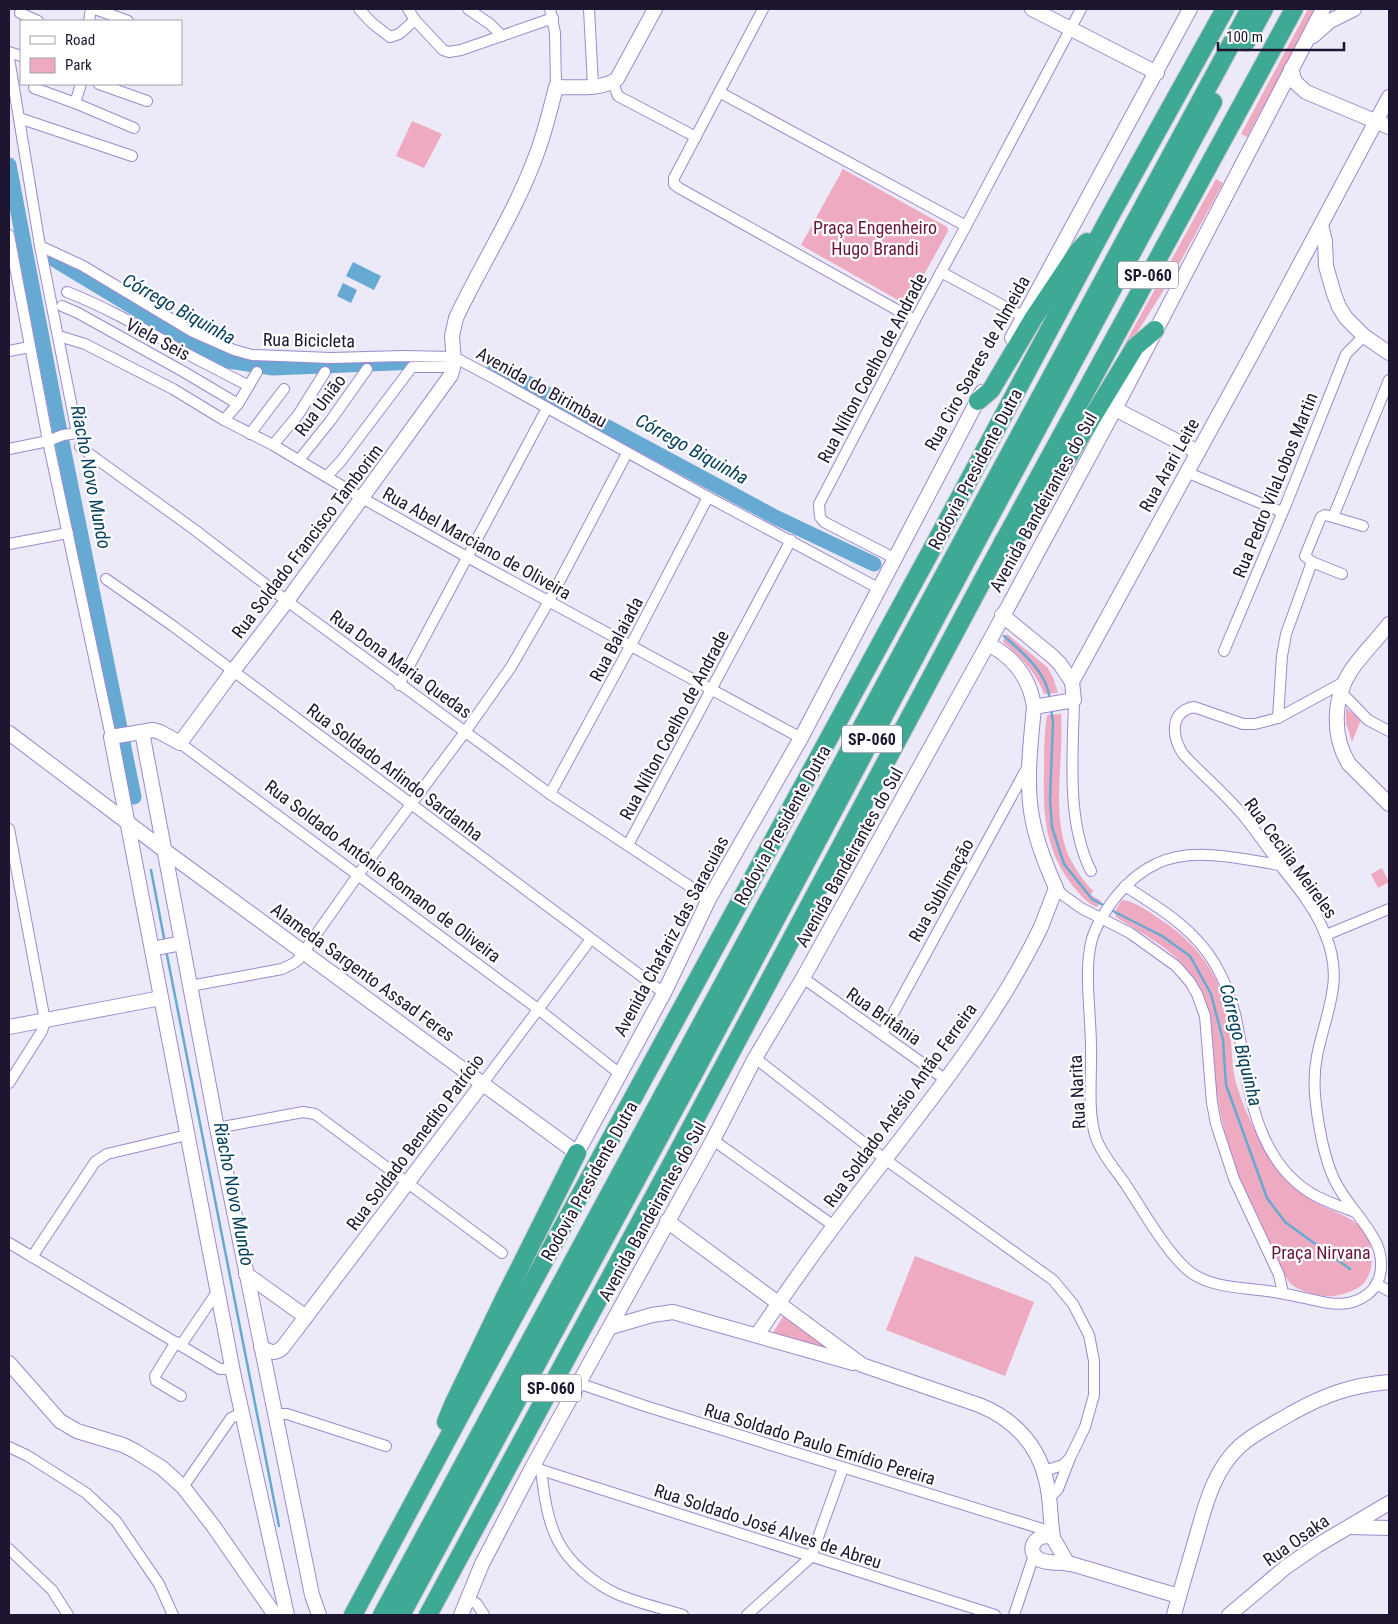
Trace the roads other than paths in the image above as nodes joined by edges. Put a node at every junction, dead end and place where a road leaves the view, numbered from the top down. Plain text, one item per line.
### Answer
1 (95, 9) edge
2 (359, 9) edge
3 (408, 9) edge
4 (468, 9) edge
5 (589, 9) edge
6 (655, 9) edge
7 (763, 9) edge
8 (1032, 9) edge
9 (1081, 9) edge
10 (1190, 9) edge
11 (1250, 9) edge
12 (1264, 9) edge
13 (1294, 9) edge
14 (1323, 9) edge
15 (1354, 9) edge
16 (552, 13) edge
17 (1221, 13) edge
18 (20, 14) dead end
19 (35, 20) edge
20 (125, 20) edge
21 (415, 20) junction
22 (1070, 29) junction
23 (502, 36) junction
24 (1303, 45) junction
25 (9, 58) edge
26 (1291, 69) junction
27 (10, 72) edge
28 (1157, 73) junction
29 (613, 83) junction
30 (81, 85) edge
31 (102, 85) edge
32 (593, 86) junction
33 (556, 87) junction
34 (34, 88) dead end
35 (719, 92) junction
36 (1389, 97) edge
37 (147, 101) dead end
38 (75, 103) junction
39 (19, 118) junction
40 (1376, 122) junction
41 (1389, 127) edge
42 (134, 128) dead end
43 (696, 137) junction
44 (132, 156) dead end
45 (1109, 218) junction
46 (1321, 225) junction
47 (966, 226) junction
48 (9, 235) edge
49 (40, 246) junction
50 (1307, 250) junction
51 (10, 251) edge
52 (1326, 266) junction
53 (941, 272) junction
54 (67, 292) dead end
55 (62, 306) dead end
56 (1024, 317) junction
57 (915, 320) junction
58 (1155, 330) junction
59 (59, 336) junction
60 (1364, 336) junction
61 (30, 347) junction
62 (9, 351) edge
63 (1389, 353) edge
64 (453, 362) junction
65 (367, 369) dead end
66 (257, 372) dead end
67 (325, 372) dead end
68 (1389, 380) edge
69 (249, 386) junction
70 (284, 389) dead end
71 (978, 401) junction
72 (238, 404) junction
73 (547, 408) junction
74 (1114, 409) junction
75 (224, 420) junction
76 (250, 434) junction
77 (52, 438) junction
78 (273, 445) junction
79 (80, 447) dead end
80 (9, 449) edge
81 (1198, 452) junction
82 (627, 453) junction
83 (300, 460) junction
84 (1186, 472) junction
85 (327, 476) junction
86 (708, 497) junction
87 (362, 498) junction
88 (1282, 512) junction
89 (1333, 516) junction
90 (1363, 526) dead end
91 (68, 533) junction
92 (791, 540) junction
93 (1003, 542) junction
94 (9, 544) edge
95 (467, 557) junction
96 (894, 558) junction
97 (1312, 562) junction
98 (1342, 574) dead end
99 (106, 579) dead end
100 (878, 588) junction
101 (287, 601) junction
102 (549, 601) junction
103 (1002, 615) junction
104 (1389, 624) edge
105 (988, 644) junction
106 (631, 645) junction
107 (1224, 651) dead end
108 (233, 671) junction
109 (1072, 682) junction
110 (399, 685) junction
111 (1342, 687) junction
112 (712, 690) junction
113 (1074, 700) junction
114 (1038, 706) junction
115 (1278, 718) junction
116 (1389, 731) edge
117 (9, 732) edge
118 (465, 732) junction
119 (138, 733) junction
120 (113, 737) junction
121 (801, 738) junction
122 (180, 743) junction
123 (1029, 763) junction
124 (550, 794) junction
125 (412, 804) junction
126 (1389, 804) edge
127 (130, 824) junction
128 (9, 830) edge
129 (628, 845) junction
130 (164, 850) junction
131 (11, 854) edge
132 (1280, 865) junction
133 (1091, 871) dead end
134 (358, 875) junction
135 (1056, 888) junction
136 (1121, 890) junction
137 (709, 899) junction
138 (1389, 909) edge
139 (1103, 916) junction
140 (1326, 935) junction
141 (591, 939) junction
142 (178, 944) junction
143 (155, 949) junction
144 (303, 951) junction
145 (803, 978) junction
146 (190, 986) junction
147 (664, 993) junction
148 (161, 998) junction
149 (538, 1010) junction
150 (45, 1021) junction
151 (9, 1027) edge
152 (882, 1034) junction
153 (755, 1058) junction
154 (620, 1074) junction
155 (946, 1080) junction
156 (9, 1083) edge
157 (483, 1083) junction
158 (217, 1128) junction
159 (187, 1135) junction
160 (713, 1140) junction
161 (577, 1153) junction
162 (886, 1160) junction
163 (674, 1161) junction
164 (407, 1182) junction
165 (1354, 1212) junction
166 (667, 1221) junction
167 (834, 1226) junction
168 (9, 1243) edge
169 (502, 1253) dead end
170 (32, 1257) junction
171 (246, 1274) junction
172 (1376, 1284) junction
173 (1389, 1291) edge
174 (217, 1292) junction
175 (1283, 1293) junction
176 (778, 1304) junction
177 (519, 1310) junction
178 (306, 1317) junction
179 (611, 1327) junction
180 (757, 1335) junction
181 (179, 1344) junction
182 (261, 1347) junction
183 (9, 1363) edge
184 (862, 1365) junction
185 (232, 1369) junction
186 (1389, 1382) edge
187 (578, 1383) junction
188 (181, 1396) dead end
189 (242, 1413) junction
190 (275, 1414) junction
191 (386, 1446) dead end
192 (9, 1447) edge
193 (1070, 1458) junction
194 (438, 1459) junction
195 (471, 1466) junction
196 (537, 1468) junction
197 (843, 1468) junction
198 (1044, 1471) junction
199 (183, 1487) junction
200 (1048, 1500) junction
201 (1389, 1503) edge
202 (1372, 1513) junction
203 (1349, 1527) junction
204 (1389, 1528) edge
205 (1048, 1537) junction
206 (9, 1549) edge
207 (811, 1557) junction
208 (1040, 1558) junction
209 (1068, 1564) junction
210 (1179, 1596) junction
211 (467, 1598) junction
212 (68, 1615) edge
213 (172, 1615) edge
214 (275, 1615) edge
215 (287, 1615) edge
216 (318, 1615) edge
217 (353, 1615) edge
218 (382, 1615) edge
219 (401, 1615) edge
220 (428, 1615) edge
221 (460, 1615) edge
222 (484, 1615) edge
223 (683, 1615) edge
224 (747, 1615) edge
225 (994, 1615) edge
226 (1014, 1615) edge
227 (1174, 1615) edge
228 (1228, 1615) edge

1 - 20 street
2 - 21 street
3 - 21 street
4 - 23 street
5 - 32 street
6 - 29 street
7 - 35 street
8 - 22 street
9 - 22 street, Rua Nílton Coelho de Andrade
10 - 28 street, Rua Ciro Soares de Almeida
11 - 195 highway, Rodovia Presidente Dutra / SP-060
12 - 195 highway, Rodovia Presidente Dutra / SP-060
13 - 93 highway, SP-060
14 - 24 street, Avenida Bandeirantes do Sul
15 - 24 street
16 - 23 street
16 - 33 street
17 - 45 highway, Rodovia Presidente Dutra / SP-060
18 - 19 street
21 - 23 street
22 - 28 street
22 - 47 street, Rua Nílton Coelho de Andrade
24 - 26 street, Avenida Bandeirantes do Sul
25 - 27 street
26 - 40 street
26 - 58 street, Avenida Bandeirantes do Sul
27 - 39 street
28 - 56 street, Rua Ciro Soares de Almeida
29 - 32 street
29 - 43 street
30 - 38 street
31 - 37 street
32 - 33 street
33 - 64 street
34 - 38 street
35 - 43 street
35 - 47 street
36 - 40 street, Rua Arari Leite
38 - 42 street
39 - 44 street
39 - 49 street
40 - 41 street
40 - 46 street, Rua Arari Leite
43 - 57 street
45 - 71 highway
45 - 177 highway, Rodovia Presidente Dutra / SP-060
46 - 50 street, Rua Arari Leite
46 - 52 street
47 - 53 street, Rua Nílton Coelho de Andrade
48 - 51 street
49 - 59 street
49 - 64 street, Rua Bicicleta
50 - 52 street
50 - 81 street, Rua Arari Leite
51 - 61 street
52 - 60 street
53 - 56 street
53 - 57 street, Rua Nílton Coelho de Andrade
54 - 69 street
55 - 72 street, Viela Seis
56 - 71 street, Rua Ciro Soares de Almeida
57 - 96 street, Rua Nílton Coelho de Andrade
58 - 74 street, Avenida Bandeirantes do Sul
58 - 93 highway
59 - 75 street, Rua Abel Marciano de Oliveira
59 - 77 street
60 - 63 street
60 - 88 street, Rua Pedro VilaLobos Martin
61 - 62 street
61 - 77 street
64 - 73 street, Avenida do Birimbau
64 - 85 street
64 - 87 street, Rua Soldado Francisco Tamborim
65 - 83 street, Rua União
66 - 69 street
67 - 78 street
68 - 89 street
69 - 72 street
70 - 76 street
71 - 96 street, Rua Ciro Soares de Almeida
72 - 75 street
73 - 82 street, Avenida do Birimbau
73 - 95 street
74 - 81 street
74 - 103 street, Avenida Bandeirantes do Sul
75 - 76 street, Rua Abel Marciano de Oliveira
76 - 78 street, Rua Abel Marciano de Oliveira
77 - 80 street
77 - 91 street
78 - 83 street, Rua Abel Marciano de Oliveira
79 - 101 street, Rua Dona Maria Quedas
81 - 84 street, Rua Arari Leite
82 - 86 street, Avenida do Birimbau
82 - 102 street
83 - 85 street, Rua Abel Marciano de Oliveira
84 - 88 street
84 - 109 street, Rua Arari Leite
85 - 87 street, Rua Abel Marciano de Oliveira
86 - 92 street, Avenida do Birimbau
86 - 106 street, Rua Balaiada
87 - 95 street, Rua Abel Marciano de Oliveira
87 - 101 street, Rua Soldado Francisco Tamborim
88 - 107 street, Rua Pedro VilaLobos Martin
89 - 90 street
89 - 97 street
91 - 94 street
91 - 120 street
92 - 100 street, Avenida do Birimbau
92 - 112 street, Rua Nílton Coelho de Andrade
93 - 163 highway, SP-060
95 - 102 street, Rua Abel Marciano de Oliveira
95 - 110 street
96 - 100 street, Rua Ciro Soares de Almeida
97 - 98 street
97 - 115 street
99 - 108 street, Rua Soldado Arlindo Sardanha
100 - 121 street, Rua Ciro Soares de Almeida
101 - 108 street, Rua Soldado Francisco Tamborim
101 - 110 street, Rua Dona Maria Quedas
102 - 106 street, Rua Abel Marciano de Oliveira
102 - 118 street
103 - 105 street, Avenida Bandeirantes do Sul
103 - 109 street
104 - 111 street
105 - 114 street
105 - 145 street, Avenida Bandeirantes do Sul
106 - 112 street, Rua Abel Marciano de Oliveira
106 - 124 street, Rua Balaiada
108 - 122 street, Rua Soldado Francisco Tamborim
108 - 125 street, Rua Soldado Arlindo Sardanha
109 - 113 street
110 - 118 street, Rua Dona Maria Quedas
111 - 115 street, Rua Cecilia Meireles
111 - 116 street
111 - 126 street
112 - 121 street, Rua Abel Marciano de Oliveira
112 - 129 street, Rua Nílton Coelho de Andrade
113 - 114 street
113 - 133 street
114 - 123 street
115 - 132 street, Rua Cecilia Meireles
117 - 127 street, Alameda Sargento Assad Feres
118 - 124 street, Rua Dona Maria Quedas
118 - 125 street
119 - 120 street, Rua Soldado Antônio Romano de Oliveira
119 - 122 street, Rua Soldado Antônio Romano de Oliveira
119 - 130 street
120 - 127 street
121 - 137 street, Avenida Chafariz das Saracuias
122 - 134 street, Rua Soldado Antônio Romano de Oliveira
123 - 135 street
123 - 152 street, Rua Sublimação
124 - 129 street, Rua Dona Maria Quedas
125 - 134 street
125 - 141 street, Rua Soldado Arlindo Sardanha
127 - 130 street, Alameda Sargento Assad Feres
127 - 143 street
128 - 131 street
129 - 137 street, Rua Dona Maria Quedas
130 - 142 street
130 - 144 street, Alameda Sargento Assad Feres
131 - 150 street
132 - 136 street, Rua Narita
132 - 140 street, Rua Cecilia Meireles
134 - 144 street
134 - 149 street, Rua Soldado Antônio Romano de Oliveira
135 - 139 street
135 - 155 street, Rua Soldado Anésio Antão Ferreira
136 - 139 street, Rua Narita
136 - 165 street
137 - 147 street, Avenida Chafariz das Saracuias
138 - 140 street
139 - 175 street
139 - 175 street, Rua Narita
140 - 165 street, Rua Cecilia Meireles
141 - 147 street, Rua Soldado Arlindo Sardanha
141 - 149 street, Rua Soldado Benedito Patrício
142 - 143 street
142 - 146 street
143 - 148 street
144 - 146 street
144 - 157 street, Alameda Sargento Assad Feres
145 - 152 street, Rua Britânia
145 - 153 street, Avenida Bandeirantes do Sul
146 - 158 street
147 - 154 street, Avenida Chafariz das Saracuias
148 - 150 street
148 - 159 street
149 - 154 street, Rua Soldado Antônio Romano de Oliveira
149 - 157 street, Rua Soldado Benedito Patrício
150 - 151 street
150 - 156 street
152 - 155 street, Rua Britânia
153 - 160 street, Avenida Bandeirantes do Sul
153 - 162 street
154 - 161 street, Avenida Chafariz das Saracuias
155 - 162 street, Rua Soldado Anésio Antão Ferreira
157 - 161 street, Alameda Sargento Assad Feres
157 - 164 street, Rua Soldado Benedito Patrício
158 - 164 street
158 - 171 street
159 - 170 street
159 - 174 street
160 - 166 street, Avenida Bandeirantes do Sul
160 - 167 street
161 - 194 highway
162 - 167 street, Rua Soldado Anésio Antão Ferreira
162 - 193 street
163 - 195 highway
163 - 220 highway, SP-060
164 - 169 street
164 - 178 street, Rua Soldado Benedito Patrício
165 - 172 street, Rua Cecilia Meireles
166 - 176 street
166 - 179 street, Avenida Bandeirantes do Sul
167 - 176 street, Rua Soldado Anésio Antão Ferreira
168 - 170 street
170 - 181 street
171 - 178 street
171 - 182 street
172 - 173 street
172 - 175 street, Rua Narita
174 - 181 street
174 - 185 street
176 - 180 street, Rua Soldado Anésio Antão Ferreira
176 - 184 street
177 - 194 highway, Rodovia Presidente Dutra / SP-060
177 - 195 highway
178 - 182 street, Rua Soldado Benedito Patrício
179 - 180 street
179 - 187 street, Avenida Bandeirantes do Sul
180 - 184 street
181 - 185 street
181 - 188 street
182 - 190 street
183 - 199 street
184 - 198 street
185 - 189 street
186 - 210 street
187 - 196 street, Avenida Bandeirantes do Sul
187 - 197 street, Rua Soldado Paulo Emídio Pereira
189 - 199 street
189 - 215 street
190 - 191 street
190 - 216 street
192 - 213 street
193 - 198 street
193 - 200 street
194 - 217 highway, Rodovia Presidente Dutra / SP-060
195 - 218 highway, Rodovia Presidente Dutra / SP-060
195 - 219 highway, Rodovia Presidente Dutra / SP-060
196 - 207 street, Rua Soldado José Alves de Abreu
196 - 211 street, Avenida Bandeirantes do Sul
196 - 223 street
197 - 205 street, Rua Soldado Paulo Emídio Pereira
197 - 207 street
198 - 200 street
199 - 214 street
200 - 205 street
201 - 202 street, Rua Osaka
202 - 203 street, Rua Osaka
202 - 204 street
203 - 204 street
203 - 228 street, Rua Osaka
205 - 208 street
205 - 208 street
205 - 209 street
206 - 212 street
207 - 224 street
207 - 225 street, Rua Soldado José Alves de Abreu
208 - 209 street
208 - 226 street
209 - 210 street
210 - 227 street
211 - 221 street, Avenida Bandeirantes do Sul
211 - 222 street

